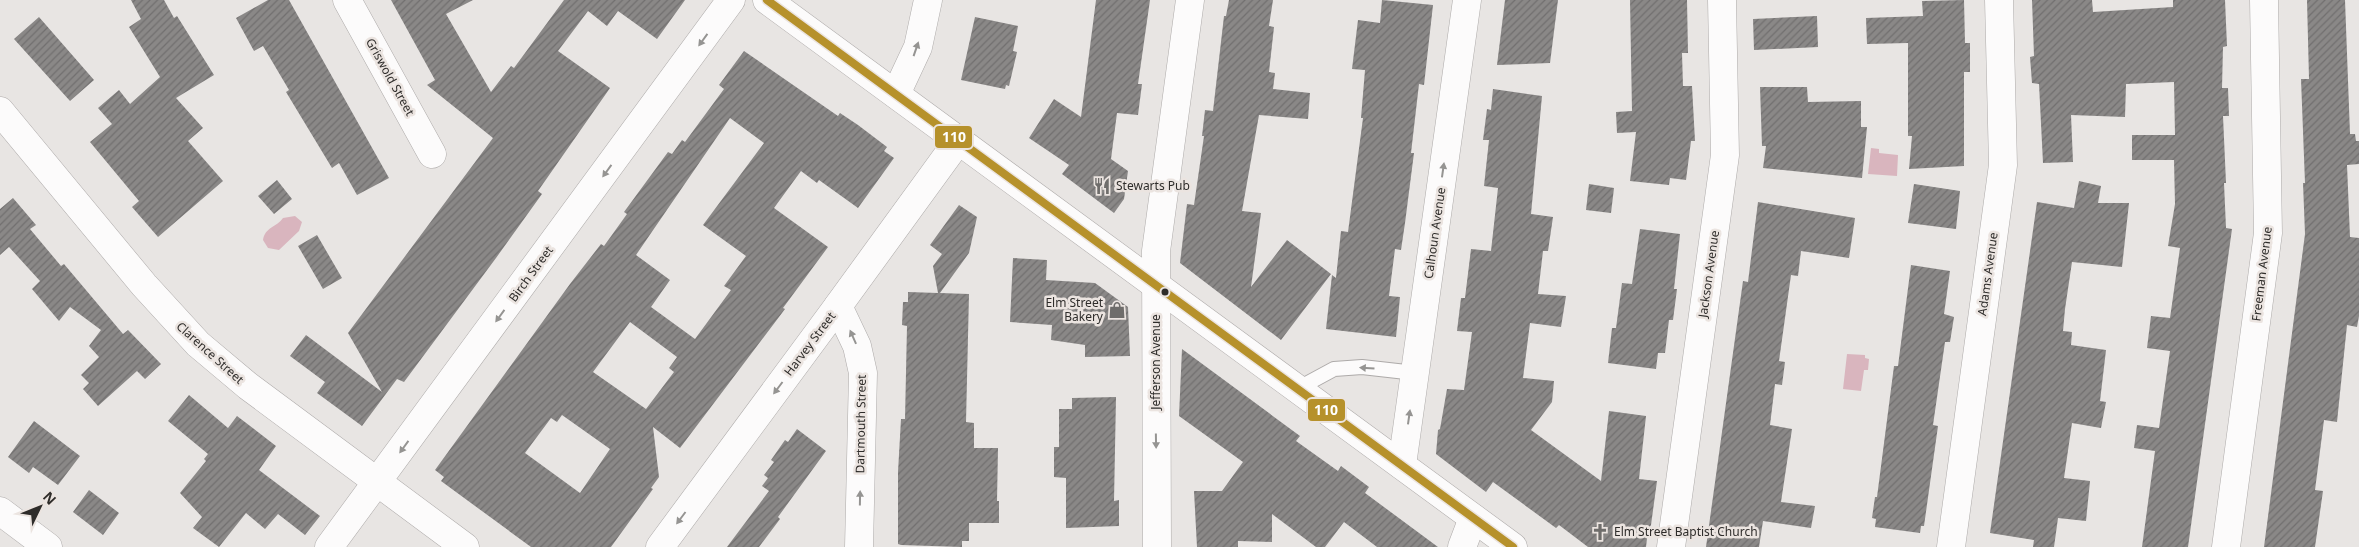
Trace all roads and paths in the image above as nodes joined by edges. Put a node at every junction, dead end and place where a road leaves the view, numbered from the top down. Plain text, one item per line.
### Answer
1 (347, 0) edge
2 (731, 0) edge
3 (767, 0) edge
4 (928, 0) edge
5 (1190, 0) edge
6 (1467, 0) edge
7 (1722, 0) edge
8 (1999, 0) edge
9 (2264, 0) edge
10 (896, 94) junction
11 (0, 111) edge
12 (958, 141) junction
13 (432, 154) dead end
14 (1157, 287) junction
15 (838, 306) junction
16 (1415, 374) junction
17 (1297, 389) junction
18 (1402, 465) junction
19 (377, 482) junction
20 (0, 511) edge
21 (1474, 518) junction
22 (48, 547) edge
23 (329, 547) edge
24 (465, 547) edge
25 (660, 547) edge
26 (859, 547) edge
27 (1158, 547) edge
28 (1462, 547) edge
29 (1513, 547) edge
30 (1671, 547) edge
31 (1951, 547) edge
32 (2226, 547) edge

1 - 13 street, Griswold Street
2 -> 19 street, Birch Street
3 - 10 street
10 -> 4 street
5 - 14 street, Jefferson Avenue
16 -> 6 street, Calhoun Avenue
7 - 30 street, Jackson Avenue
8 - 31 street, Adams Avenue
9 - 32 street, Freeman Avenue
10 - 12 street
11 - 19 street, Clarence Street
12 - 14 street
12 - 15 street, Harvey Street
14 - 17 street
14 -> 27 street, Jefferson Avenue
15 -> 25 street, Harvey Street
26 -> 15 street, Dartmouth Street
16 -> 17 lane
18 -> 16 street, Calhoun Avenue
17 - 18 street
18 - 21 street
19 - 23 street, Birch Street
19 - 24 street, Clarence Street
20 - 22 street
21 - 28 street
21 - 29 street

